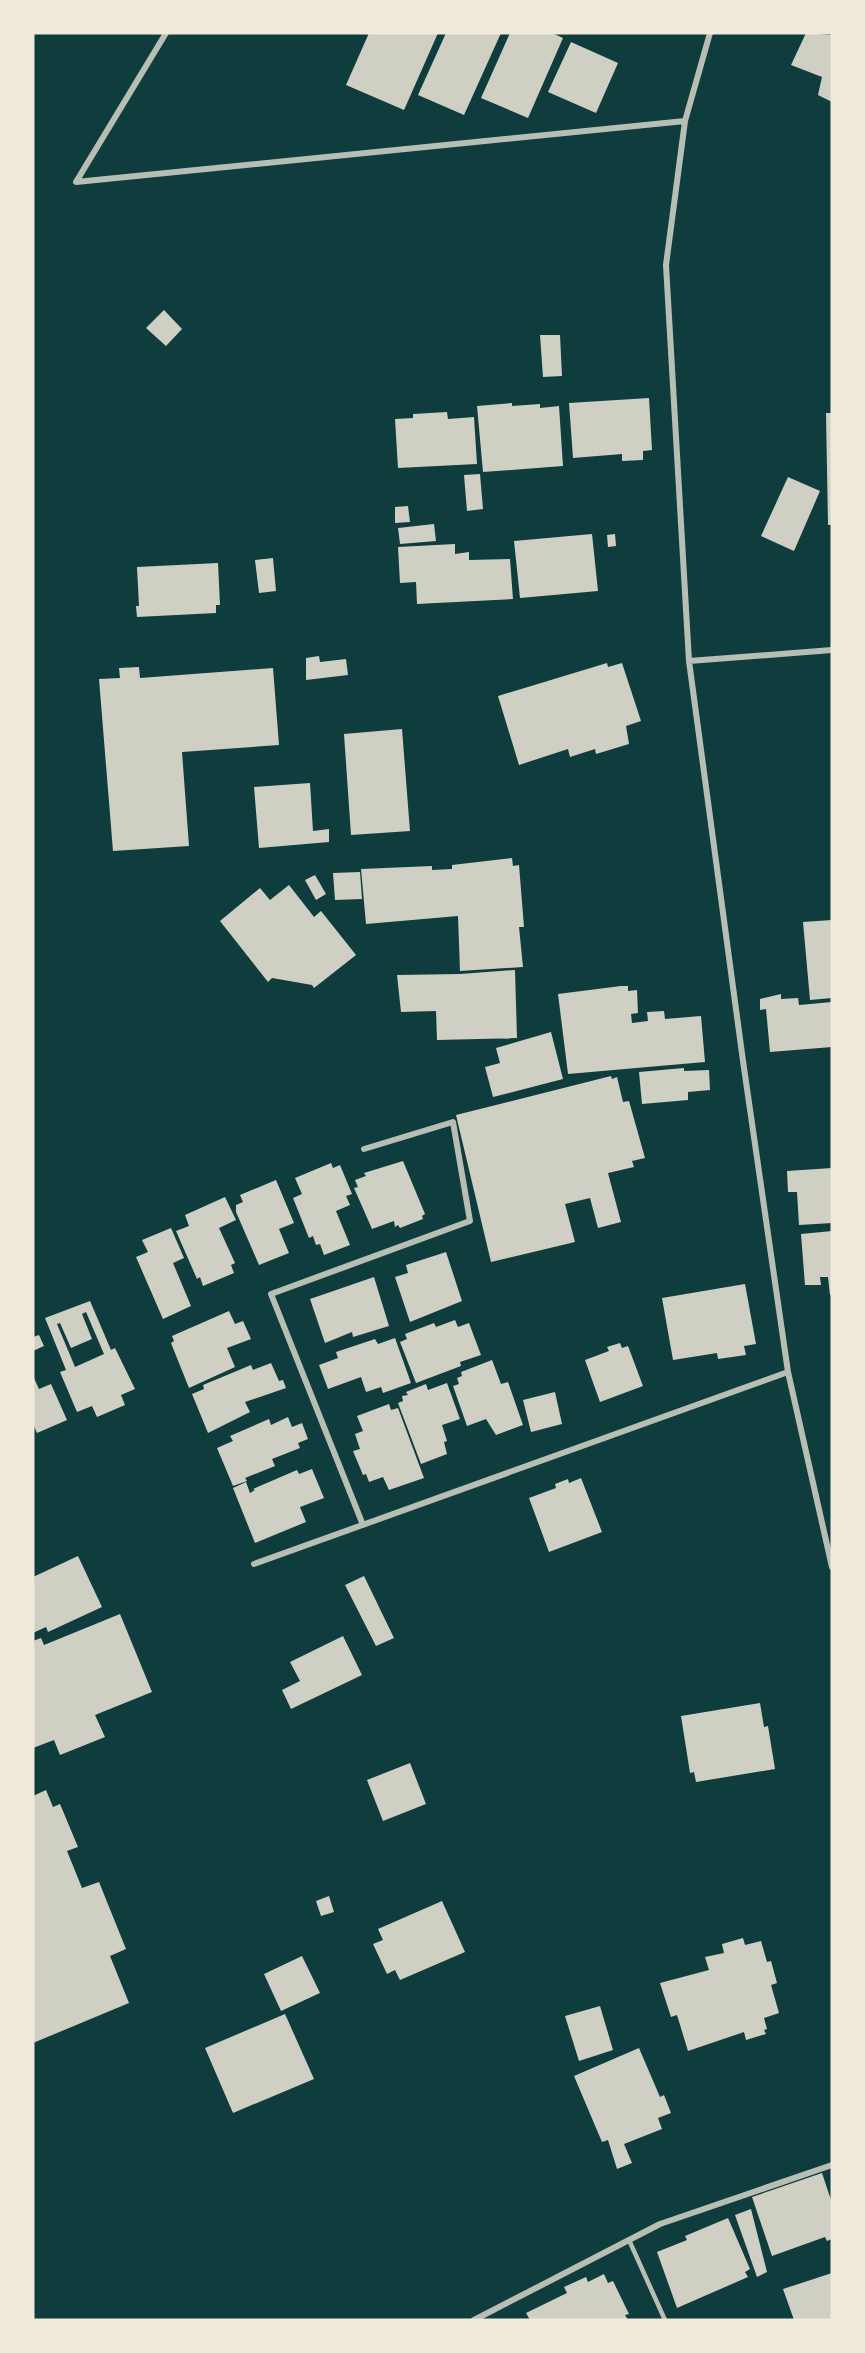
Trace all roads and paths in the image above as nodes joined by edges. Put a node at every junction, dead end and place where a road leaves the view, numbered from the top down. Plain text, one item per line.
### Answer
1 (166, 33) edge
2 (710, 33) edge
3 (685, 121) junction
4 (832, 650) edge
5 (689, 661) junction
6 (364, 1149) dead end
7 (788, 1372) junction
8 (363, 1525) junction
9 (254, 1564) dead end
10 (832, 1567) edge
11 (832, 2165) edge
12 (629, 2240) junction
13 (474, 2320) edge
14 (665, 2320) edge

1 - 3 street
2 - 3 street
3 - 5 street
4 - 5 street
5 - 7 street
6 - 8 street
7 - 8 street
7 - 10 street
8 - 9 street
11 - 12 street
12 - 13 street
12 - 14 lane

